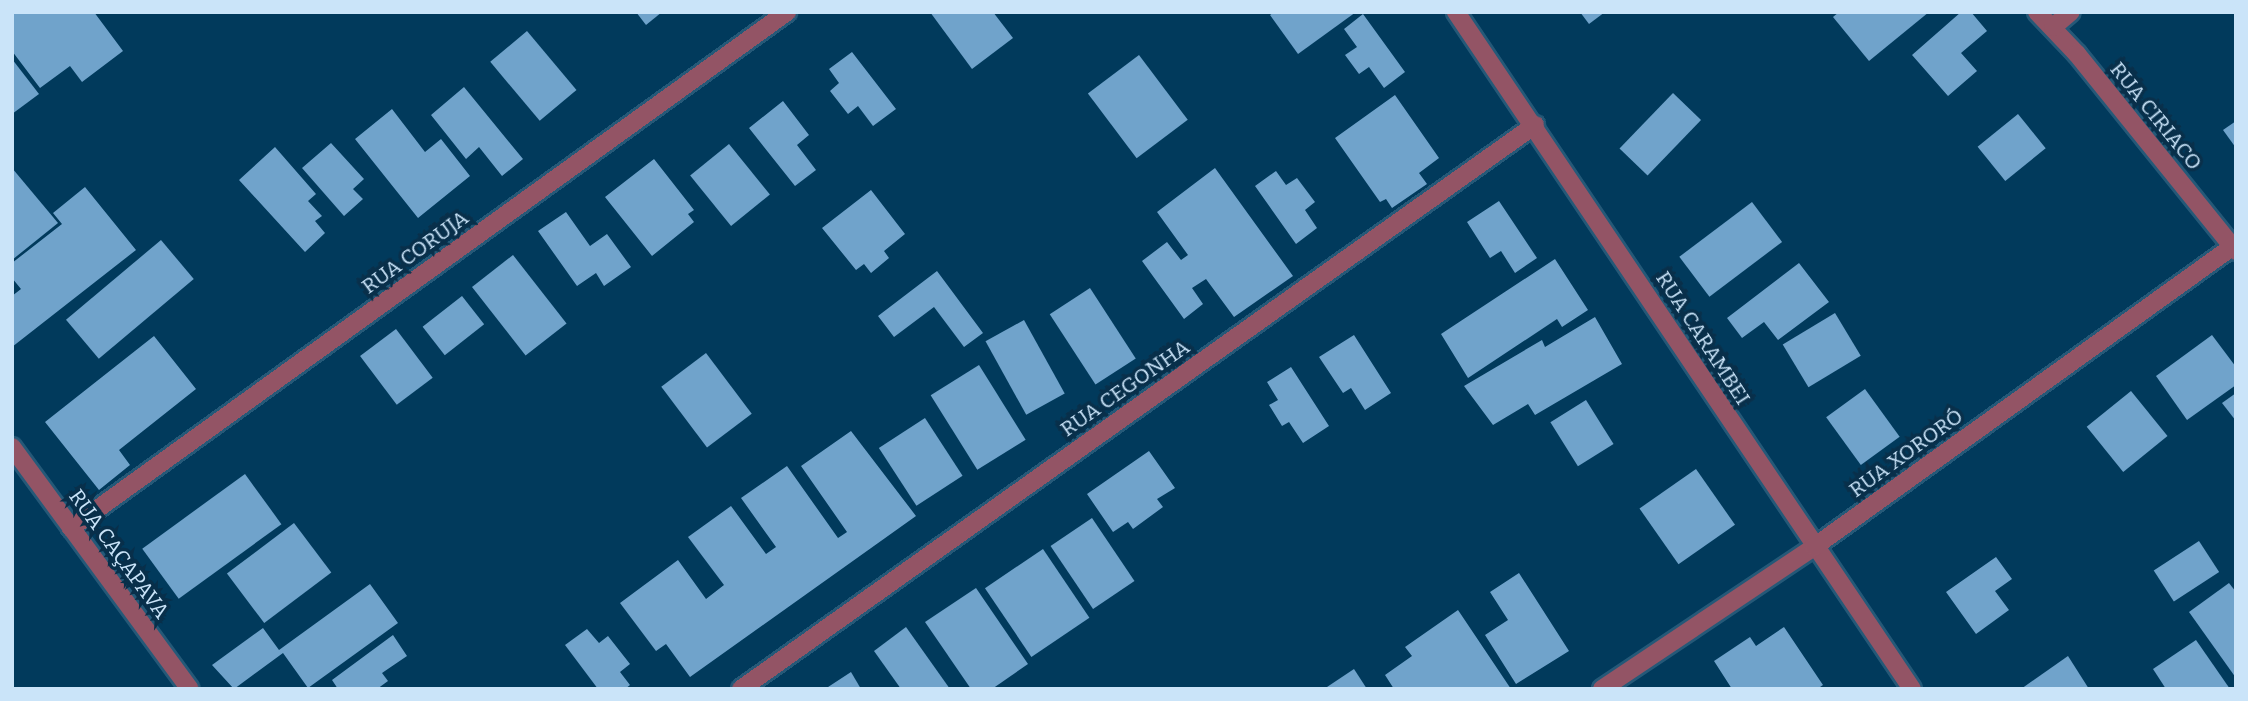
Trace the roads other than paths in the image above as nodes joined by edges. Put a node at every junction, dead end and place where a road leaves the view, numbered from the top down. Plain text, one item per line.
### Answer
1 (787, 12) edge
2 (1456, 12) edge
3 (2037, 12) edge
4 (2071, 12) edge
5 (2053, 27) junction
6 (1535, 125) junction
7 (2234, 249) edge
8 (12, 447) edge
9 (71, 528) junction
10 (1814, 547) junction
11 (190, 689) edge
12 (741, 689) edge
13 (1602, 689) edge
14 (1912, 689) edge

1 - 9 street, RUA CORUJA
2 - 6 street, RUA CARAMBEI
3 - 5 street, RUA CIRIACO
4 - 5 street
5 - 7 street, RUA CIRIACO
6 - 10 street, RUA CARAMBEI
6 - 12 street, RUA CEGONHA
7 - 10 street, RUA XORORÓ
8 - 9 street, RUA CAÇAPAVA
9 - 11 street, RUA CAÇAPAVA
10 - 13 street, RUA XORORÓ
10 - 14 street, RUA CARAMBEI

